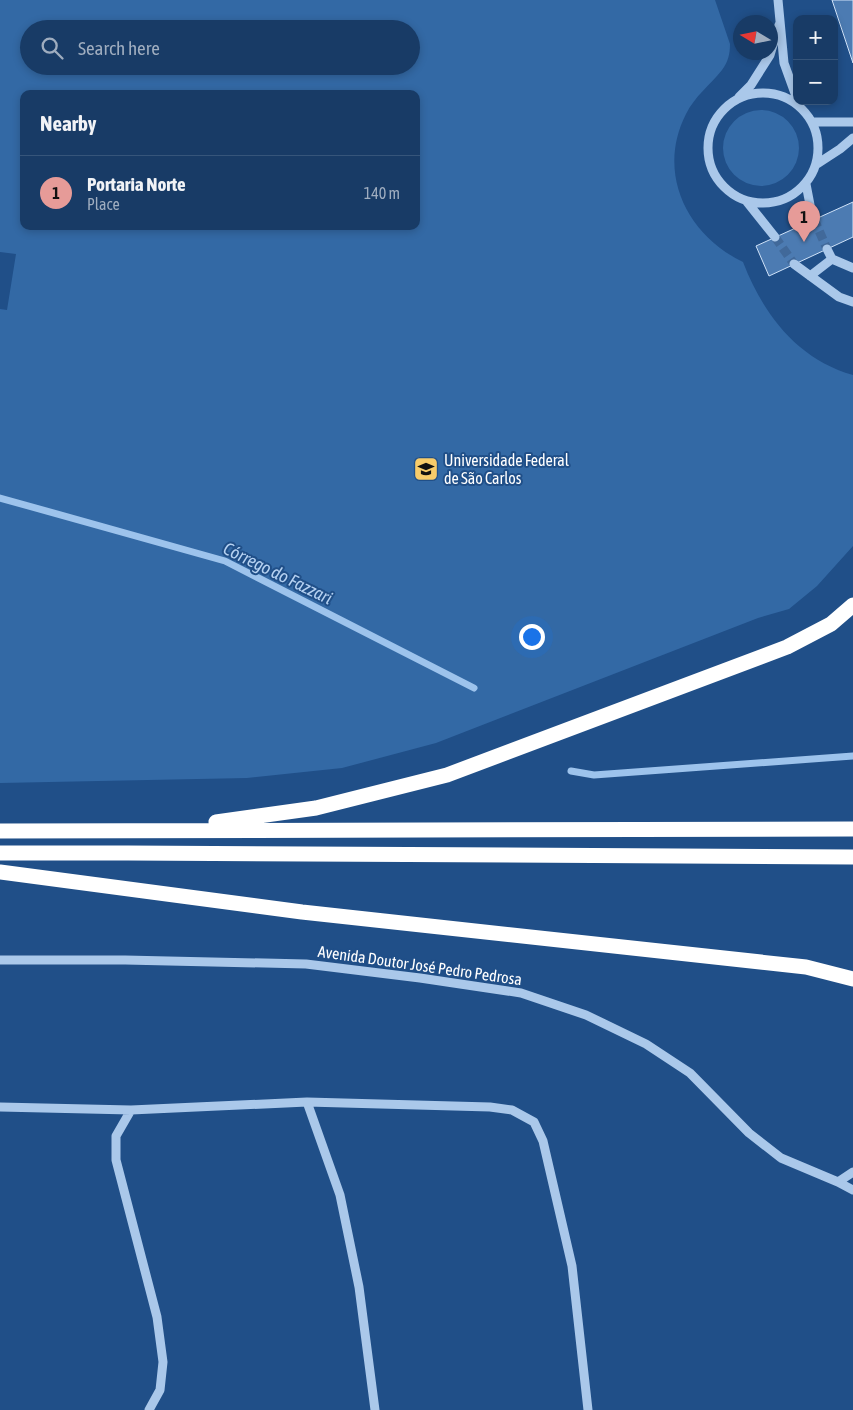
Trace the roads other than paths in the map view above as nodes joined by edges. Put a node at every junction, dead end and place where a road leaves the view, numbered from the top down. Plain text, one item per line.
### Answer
1 (778, 0) edge
2 (781, 20) junction
3 (793, 88) edge
4 (738, 98) junction
5 (793, 100) edge
6 (800, 105) edge
7 (813, 122) junction
8 (853, 122) edge
9 (853, 138) edge
10 (816, 164) junction
11 (806, 184) junction
12 (747, 202) junction
13 (814, 219) tunnel mouth
14 (775, 237) tunnel mouth
15 (827, 248) tunnel mouth
16 (832, 259) junction
17 (794, 264) tunnel mouth
18 (853, 268) edge
19 (810, 276) junction
20 (853, 302) edge
21 (853, 605) edge
22 (853, 829) edge
23 (161, 830) junction
24 (0, 831) edge
25 (0, 854) edge
26 (853, 857) edge
27 (0, 872) edge
28 (0, 960) edge
29 (853, 979) edge
30 (307, 1102) junction
31 (0, 1107) edge
32 (131, 1110) junction
33 (853, 1172) edge
34 (838, 1182) junction
35 (853, 1190) edge
36 (149, 1410) edge
37 (376, 1410) edge
38 (588, 1410) edge

1 - 2 street
2 - 3 street
2 - 4 street
4 - 5 street
4 - 12 street
6 - 7 street
7 - 8 street
7 - 10 street
9 - 10 street
10 - 11 street
11 - 12 street
11 - 13 street
12 - 14 street
15 - 16 street
16 - 18 street
16 - 19 street
17 - 19 street
19 - 20 street
21 - 23 highway
22 - 23 highway
23 - 24 highway
25 - 26 highway
27 - 29 highway
28 - 34 street, Avenida Doutor José Pedro Pedrosa
30 - 32 street
30 - 37 street
30 - 38 street
31 - 32 street
32 - 36 street
33 - 34 street
34 - 35 street, Avenida Doutor José Pedro Pedrosa

